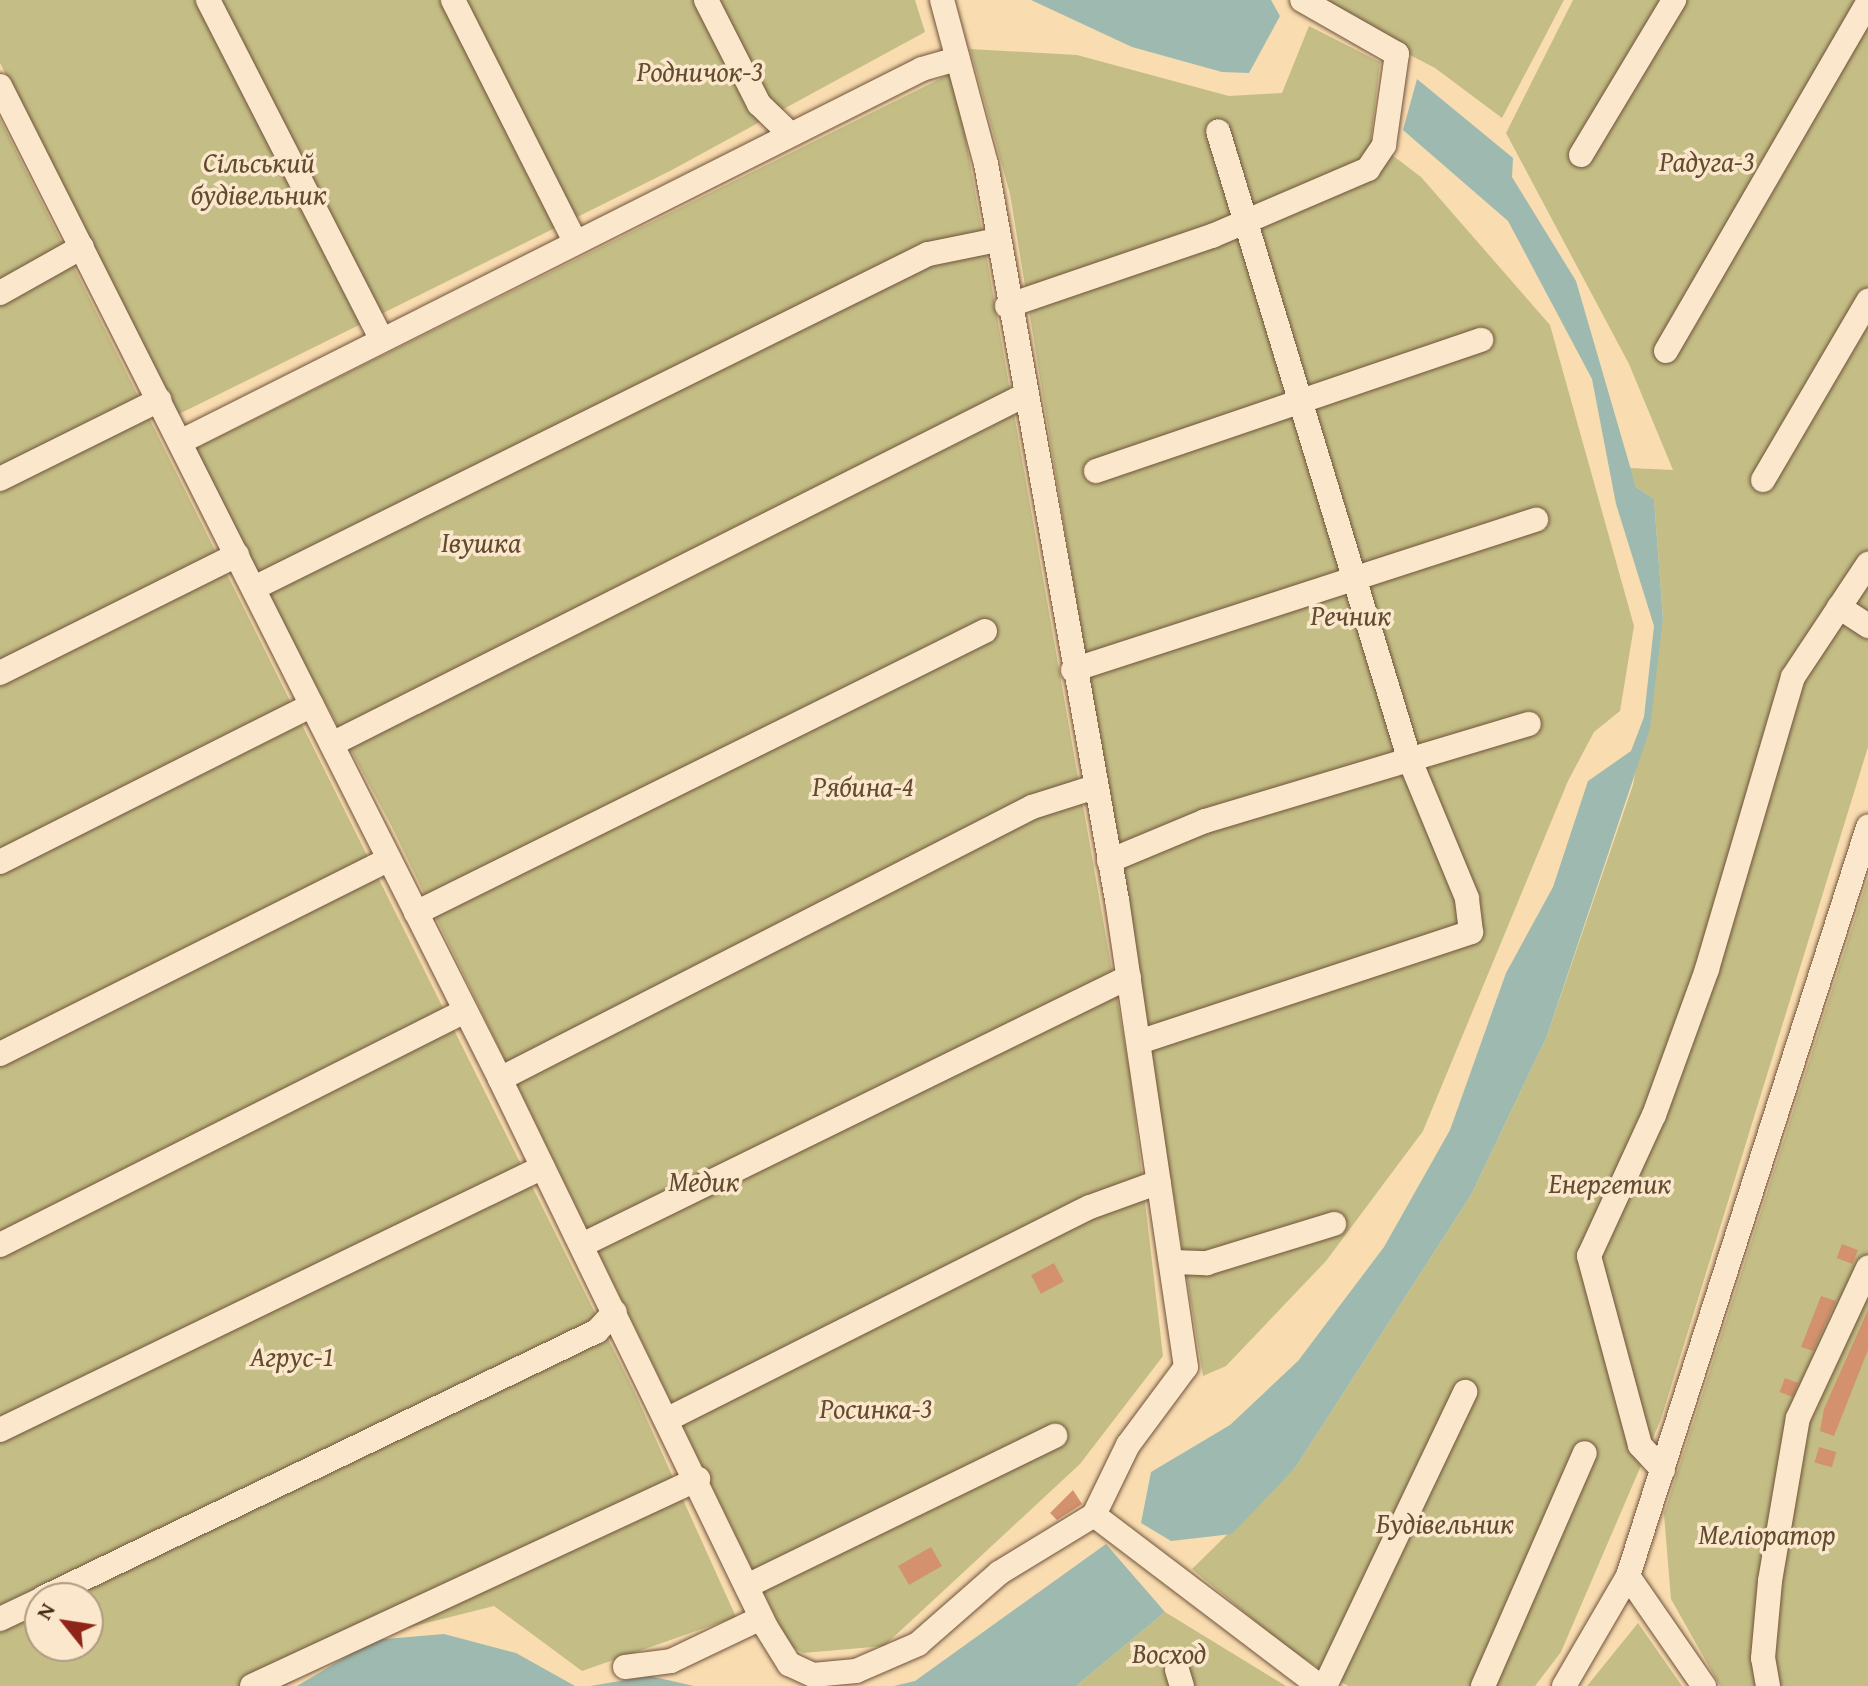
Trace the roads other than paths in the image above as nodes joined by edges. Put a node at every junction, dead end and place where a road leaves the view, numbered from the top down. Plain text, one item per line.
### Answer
1 (208, 0) edge
2 (453, 0) edge
3 (706, 0) edge
4 (942, 0) edge
5 (1302, 0) edge
6 (1674, 0) edge
7 (1868, 2) edge
8 (958, 59) junction
9 (2, 96) edge
10 (1218, 131) dead end
11 (790, 134) junction
12 (1581, 155) dead end
13 (1241, 223) junction
14 (997, 240) junction
15 (575, 241) junction
16 (82, 247) junction
17 (0, 293) edge
18 (1868, 301) edge
19 (1007, 306) junction
20 (381, 338) junction
21 (1481, 340) dead end
22 (1666, 351) dead end
23 (1023, 396) junction
24 (159, 400) junction
25 (1299, 402) junction
26 (180, 442) junction
27 (1096, 471) dead end
28 (0, 479) edge
29 (1763, 480) dead end
30 (1536, 520) dead end
31 (237, 555) junction
32 (1868, 564) edge
33 (1357, 578) junction
34 (254, 588) junction
35 (1839, 607) junction
36 (1868, 626) edge
37 (985, 631) dead end
38 (1073, 670) junction
39 (0, 673) edge
40 (312, 705) junction
41 (1529, 724) dead end
42 (332, 744) junction
43 (1409, 758) junction
44 (1095, 787) junction
45 (1868, 827) edge
46 (389, 859) junction
47 (1109, 861) junction
48 (0, 862) edge
49 (416, 913) junction
50 (1129, 977) junction
51 (465, 1011) junction
52 (1139, 1042) junction
53 (0, 1054) edge
54 (500, 1079) junction
55 (543, 1167) junction
56 (1159, 1182) junction
57 (1334, 1224) dead end
58 (0, 1245) edge
59 (582, 1245) junction
60 (1174, 1262) junction
61 (1868, 1268) edge
62 (615, 1312) junction
63 (1465, 1392) dead end
64 (668, 1419) junction
65 (0, 1430) edge
66 (1055, 1436) dead end
67 (1585, 1453) dead end
68 (1663, 1470) junction
69 (698, 1479) junction
70 (1094, 1515) junction
71 (1628, 1576) junction
72 (77, 1582) edge
73 (747, 1586) junction
74 (24, 1608) edge
75 (761, 1618) junction
76 (0, 1619) edge
77 (625, 1667) dead end
78 (252, 1686) edge
79 (1319, 1686) edge
80 (1325, 1686) edge
81 (1483, 1686) edge
82 (1564, 1686) edge
83 (1704, 1686) edge
84 (1768, 1686) edge

1 - 20 street
2 - 15 street
3 - 11 street
4 - 8 street
5 - 13 street
6 - 12 street
7 - 22 street
8 - 11 street
8 - 14 street
9 - 16 street
10 - 13 street
11 - 15 street
13 - 19 street
13 - 25 street
14 - 19 street
14 - 34 street
15 - 20 street
16 - 17 street
16 - 24 street
18 - 29 street
19 - 23 street
20 - 26 street
21 - 25 street
23 - 38 street
23 - 42 street
24 - 26 street
24 - 28 street
25 - 27 street
25 - 33 street
26 - 31 street
30 - 33 street
31 - 34 street
31 - 39 street
32 - 35 street
33 - 38 street
33 - 43 street
34 - 40 street
35 - 36 street
35 - 68 street
37 - 49 street
38 - 44 street
40 - 42 street
40 - 48 street
41 - 43 street
42 - 46 street
43 - 47 street
43 - 52 street
44 - 47 street
44 - 54 street
45 - 68 street
46 - 49 street
46 - 53 street
47 - 50 street
49 - 51 street
50 - 52 street
50 - 59 street
51 - 54 street
51 - 58 street
52 - 56 street
54 - 55 street
55 - 59 street
55 - 65 street
56 - 60 street
56 - 64 street
57 - 60 street
59 - 62 street
60 - 70 street
61 - 84 street
62 - 64 street
62 - 72 street
63 - 80 street
64 - 69 street
66 - 73 street
67 - 81 street
68 - 71 street
69 - 73 street
69 - 78 street
70 - 75 street
70 - 79 street
71 - 82 street
71 - 83 street
73 - 75 street
74 - 76 street
75 - 77 street

